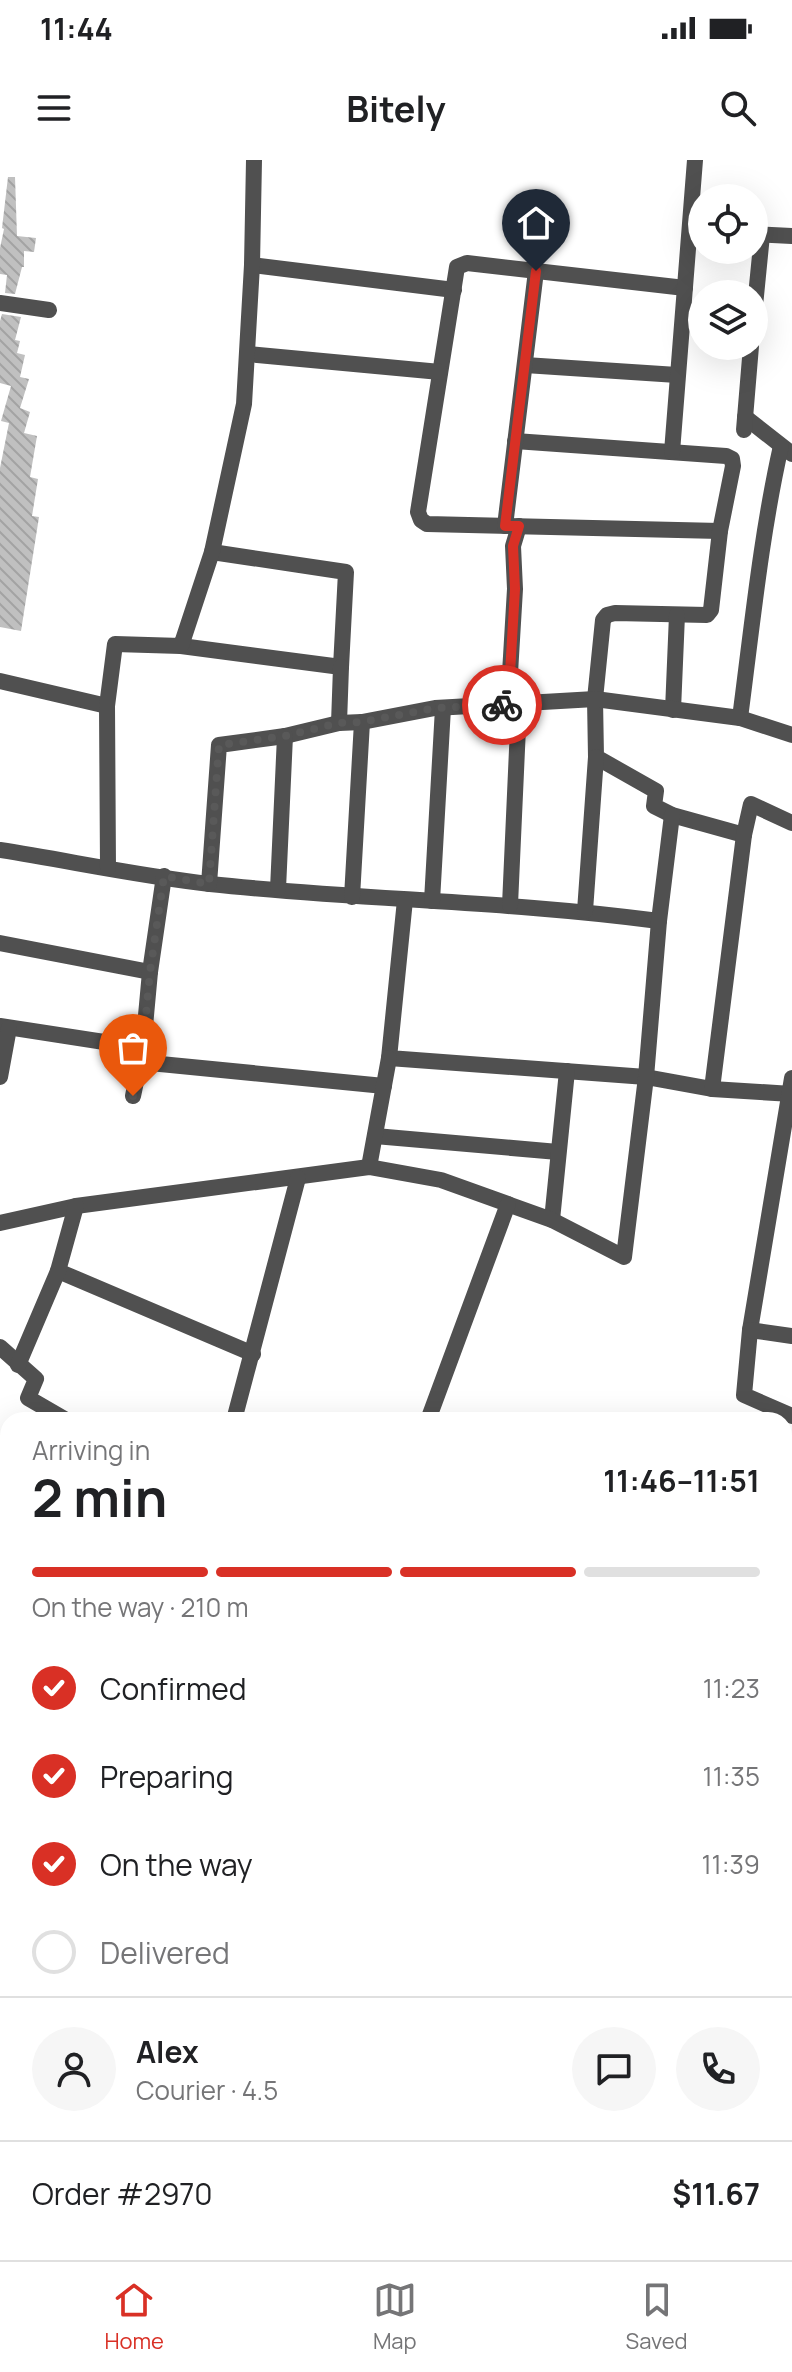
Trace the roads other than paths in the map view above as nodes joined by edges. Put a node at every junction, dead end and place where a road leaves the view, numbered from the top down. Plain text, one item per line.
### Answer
1 (254, 160) edge
2 (695, 160) edge
3 (695, 184) edge
4 (768, 235) edge
5 (792, 236) edge
6 (690, 264) edge
7 (252, 265) junction
8 (536, 271) junction
9 (685, 288) junction
10 (454, 290) junction
11 (0, 303) edge
12 (49, 310) dead end
13 (247, 354) junction
14 (750, 360) edge
15 (525, 365) junction
16 (440, 372) junction
17 (677, 375) junction
18 (515, 441) junction
19 (787, 450) edge
20 (672, 452) junction
21 (512, 526) junction
22 (720, 531) junction
23 (212, 552) junction
24 (677, 615) junction
25 (181, 646) junction
26 (341, 667) junction
27 (0, 681) edge
28 (595, 699) junction
29 (519, 705) junction
30 (107, 706) junction
31 (443, 708) junction
32 (673, 710) junction
33 (740, 718) junction
34 (362, 722) junction
35 (339, 723) junction
36 (792, 735) edge
37 (285, 736) junction
38 (596, 757) junction
39 (672, 815) junction
40 (792, 823) edge
41 (744, 835) junction
42 (0, 850) edge
43 (108, 868) junction
44 (164, 876) junction
45 (209, 884) junction
46 (278, 889) junction
47 (352, 897) junction
48 (405, 900) junction
49 (432, 901) junction
50 (510, 905) junction
51 (585, 911) junction
52 (659, 921) junction
53 (0, 943) edge
54 (150, 972) junction
55 (5, 1027) edge
56 (141, 1055) junction
57 (389, 1058) junction
58 (567, 1071) junction
59 (0, 1077) edge
60 (646, 1077) junction
61 (384, 1086) junction
62 (791, 1088) edge
63 (712, 1089) junction
64 (133, 1096) dead end
65 (375, 1136) junction
66 (558, 1152) junction
67 (369, 1167) junction
68 (298, 1178) junction
69 (508, 1204) junction
70 (76, 1206) junction
71 (552, 1220) junction
72 (0, 1223) edge
73 (58, 1271) junction
74 (750, 1330) junction
75 (792, 1336) edge
76 (0, 1347) edge
77 (253, 1354) junction
78 (18, 1365) junction
79 (52, 1412) edge
80 (236, 1412) edge
81 (431, 1412) edge
82 (774, 1412) edge

1 - 7 street
2 - 3 street
4 - 5 street
6 - 9 street
7 - 10 street
7 - 13 street
8 - 9 street
8 - 10 street
8 - 15 street
9 - 17 street
10 - 16 street
11 - 12 street
13 - 16 street
13 - 23 street
14 - 19 street
15 - 17 street
15 - 18 street
16 - 21 street
17 - 20 street
18 - 20 street
18 - 21 street
19 - 33 street
20 - 22 street
21 - 22 street
21 - 29 street
22 - 24 street
23 - 25 street
23 - 26 street
24 - 28 street
24 - 32 street
25 - 26 street
25 - 30 street
26 - 35 street
27 - 30 street
28 - 29 street
28 - 32 street
28 - 38 street
29 - 31 street
29 - 50 street
30 - 43 street
31 - 34 street
31 - 49 street
32 - 33 street
33 - 36 street
34 - 35 street
34 - 47 street
35 - 37 street
37 - 45 street
37 - 46 street
38 - 39 street
38 - 51 street
39 - 41 street
39 - 52 street
40 - 41 street
41 - 63 street
42 - 43 street
43 - 44 street
44 - 45 street
44 - 54 street
45 - 46 street
46 - 47 street
47 - 48 street
48 - 49 street
48 - 57 street
49 - 50 street
50 - 51 street
51 - 52 street
52 - 60 street
53 - 54 street
54 - 56 street
55 - 56 street
55 - 59 street
56 - 61 street
56 - 64 street
57 - 58 street
57 - 61 street
58 - 60 street
58 - 66 street
60 - 63 street
60 - 71 street
61 - 65 street
62 - 63 street
62 - 74 street
65 - 66 street
65 - 67 street
66 - 71 street
67 - 68 street
67 - 69 street
68 - 70 street
68 - 77 street
69 - 71 street
69 - 81 street
70 - 72 street
70 - 73 street
73 - 77 street
73 - 78 street
74 - 75 street
74 - 82 street
76 - 78 street
77 - 80 street
78 - 79 street

